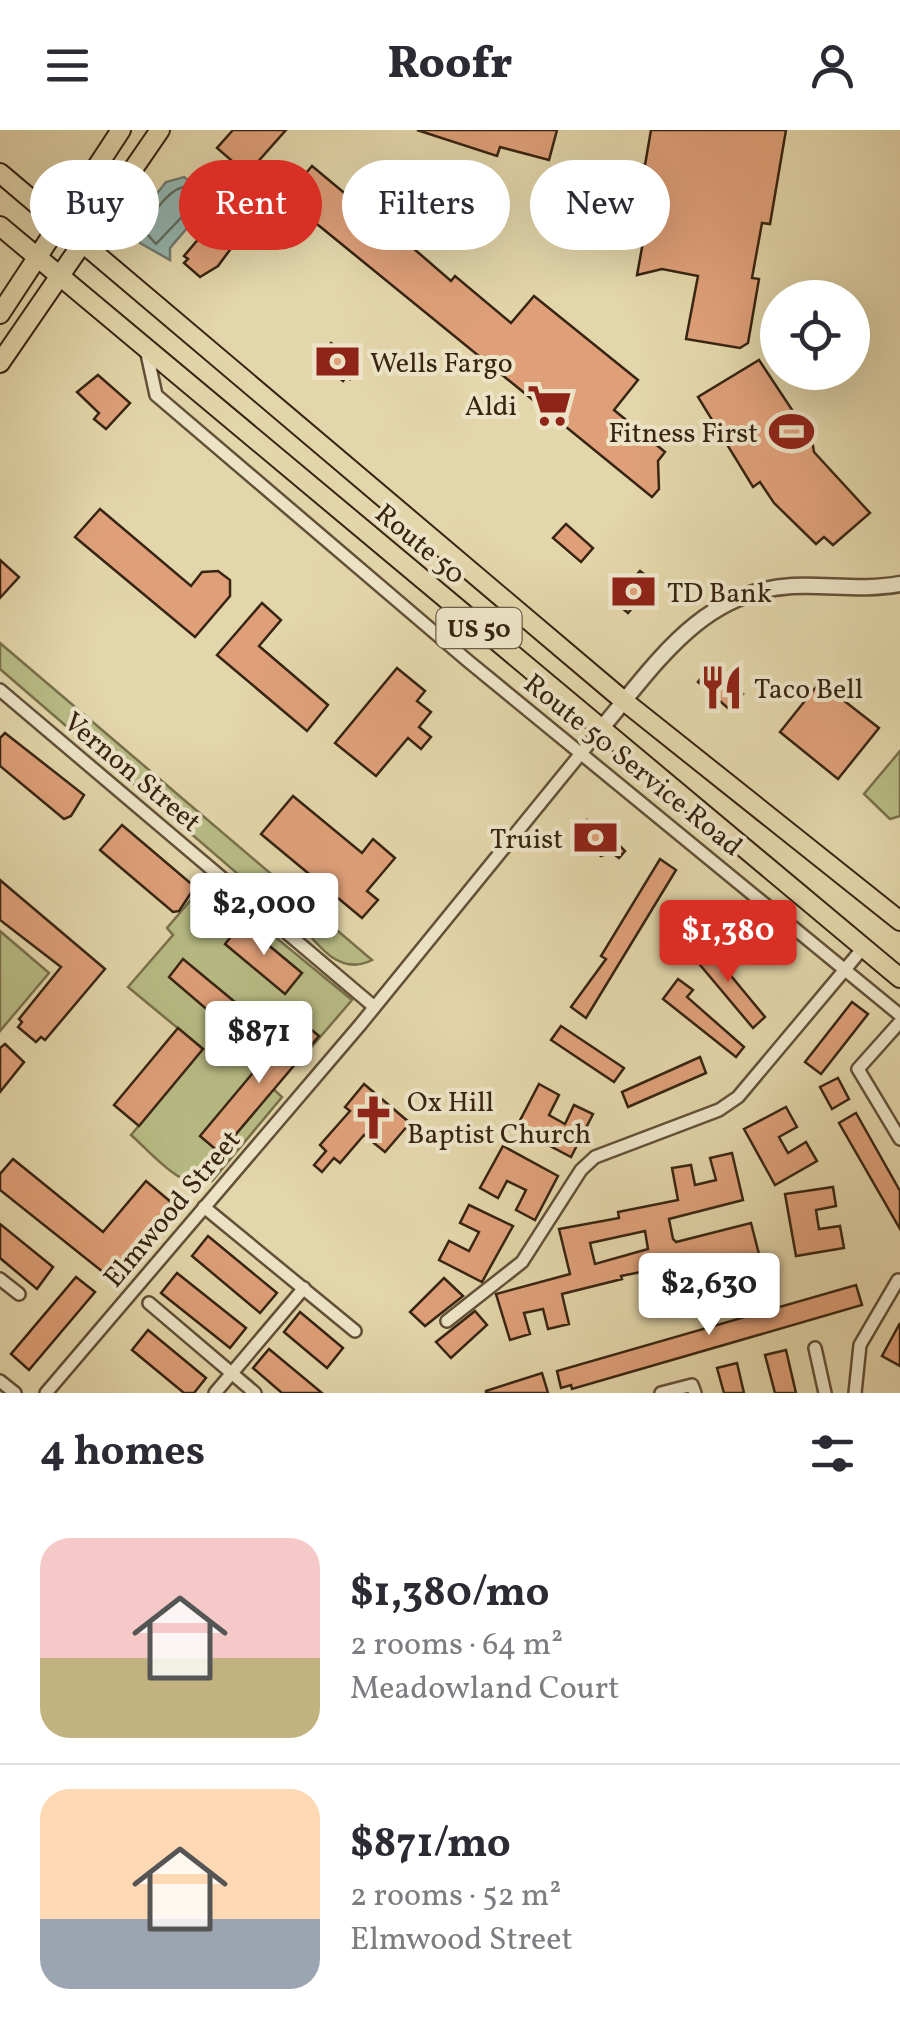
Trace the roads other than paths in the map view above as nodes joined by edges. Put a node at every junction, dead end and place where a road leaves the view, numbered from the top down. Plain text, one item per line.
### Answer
1 (120, 130) edge
2 (160, 130) edge
3 (101, 160) edge
4 (140, 160) edge
5 (0, 173) edge
6 (30, 198) edge
7 (0, 226) edge
8 (42, 250) edge
9 (78, 250) edge
10 (91, 250) edge
11 (37, 257) junction
12 (60, 276) junction
13 (0, 314) edge
14 (146, 347) junction
15 (0, 363) edge
16 (900, 584) edge
17 (0, 690) edge
18 (624, 701) junction
19 (600, 730) junction
20 (580, 752) junction
21 (900, 921) edge
22 (863, 948) junction
23 (845, 968) junction
24 (900, 978) edge
25 (372, 1005) junction
26 (900, 1018) edge
27 (883, 1109) junction
28 (900, 1122) edge
29 (900, 1139) edge
30 (204, 1208) junction
31 (0, 1279) edge
32 (898, 1280) edge
33 (304, 1288) junction
34 (19, 1294) dead end
35 (149, 1304) dead end
36 (447, 1320) dead end
37 (356, 1331) dead end
38 (815, 1348) dead end
39 (232, 1374) junction
40 (0, 1380) edge
41 (14, 1393) edge
42 (46, 1393) edge
43 (215, 1393) edge
44 (255, 1393) edge
45 (661, 1393) edge
46 (696, 1393) edge
47 (825, 1393) edge
48 (856, 1393) edge

1 - 3 main road
2 - 4 main road
5 - 6 main road, Route 50 / US 50
7 - 11 main road, Route 50 / US 50
8 - 11 main road
9 - 12 main road
10 - 18 main road, Route 50 / US 50
11 - 12 main road, Route 50 / US 50
11 - 13 main road
12 - 14 main road, Route 50 / US 50
12 - 15 main road
14 - 19 main road, Route 50 / US 50
14 - 20 street, Route 50 Service Road
16 - 18 street
17 - 25 street, Vernon Street
18 - 19 street
18 - 21 main road, Route 50 / US 50
19 - 20 street, Elmwood Street
19 - 22 main road, Route 50 / US 50
20 - 23 street, Route 50 Service Road
20 - 25 street, Elmwood Street
22 - 23 street
22 - 24 main road, Route 50 / US 50
23 - 26 street, Route 50 Service Road
23 - 36 street
25 - 30 street, Elmwood Street
26 - 27 street
27 - 28 street
27 - 29 street
30 - 33 street
30 - 42 street, Elmwood Street
31 - 34 street
32 - 48 street
33 - 37 street
33 - 39 street
35 - 39 street
38 - 47 street
39 - 43 street
39 - 44 street
40 - 41 street
45 - 46 street

